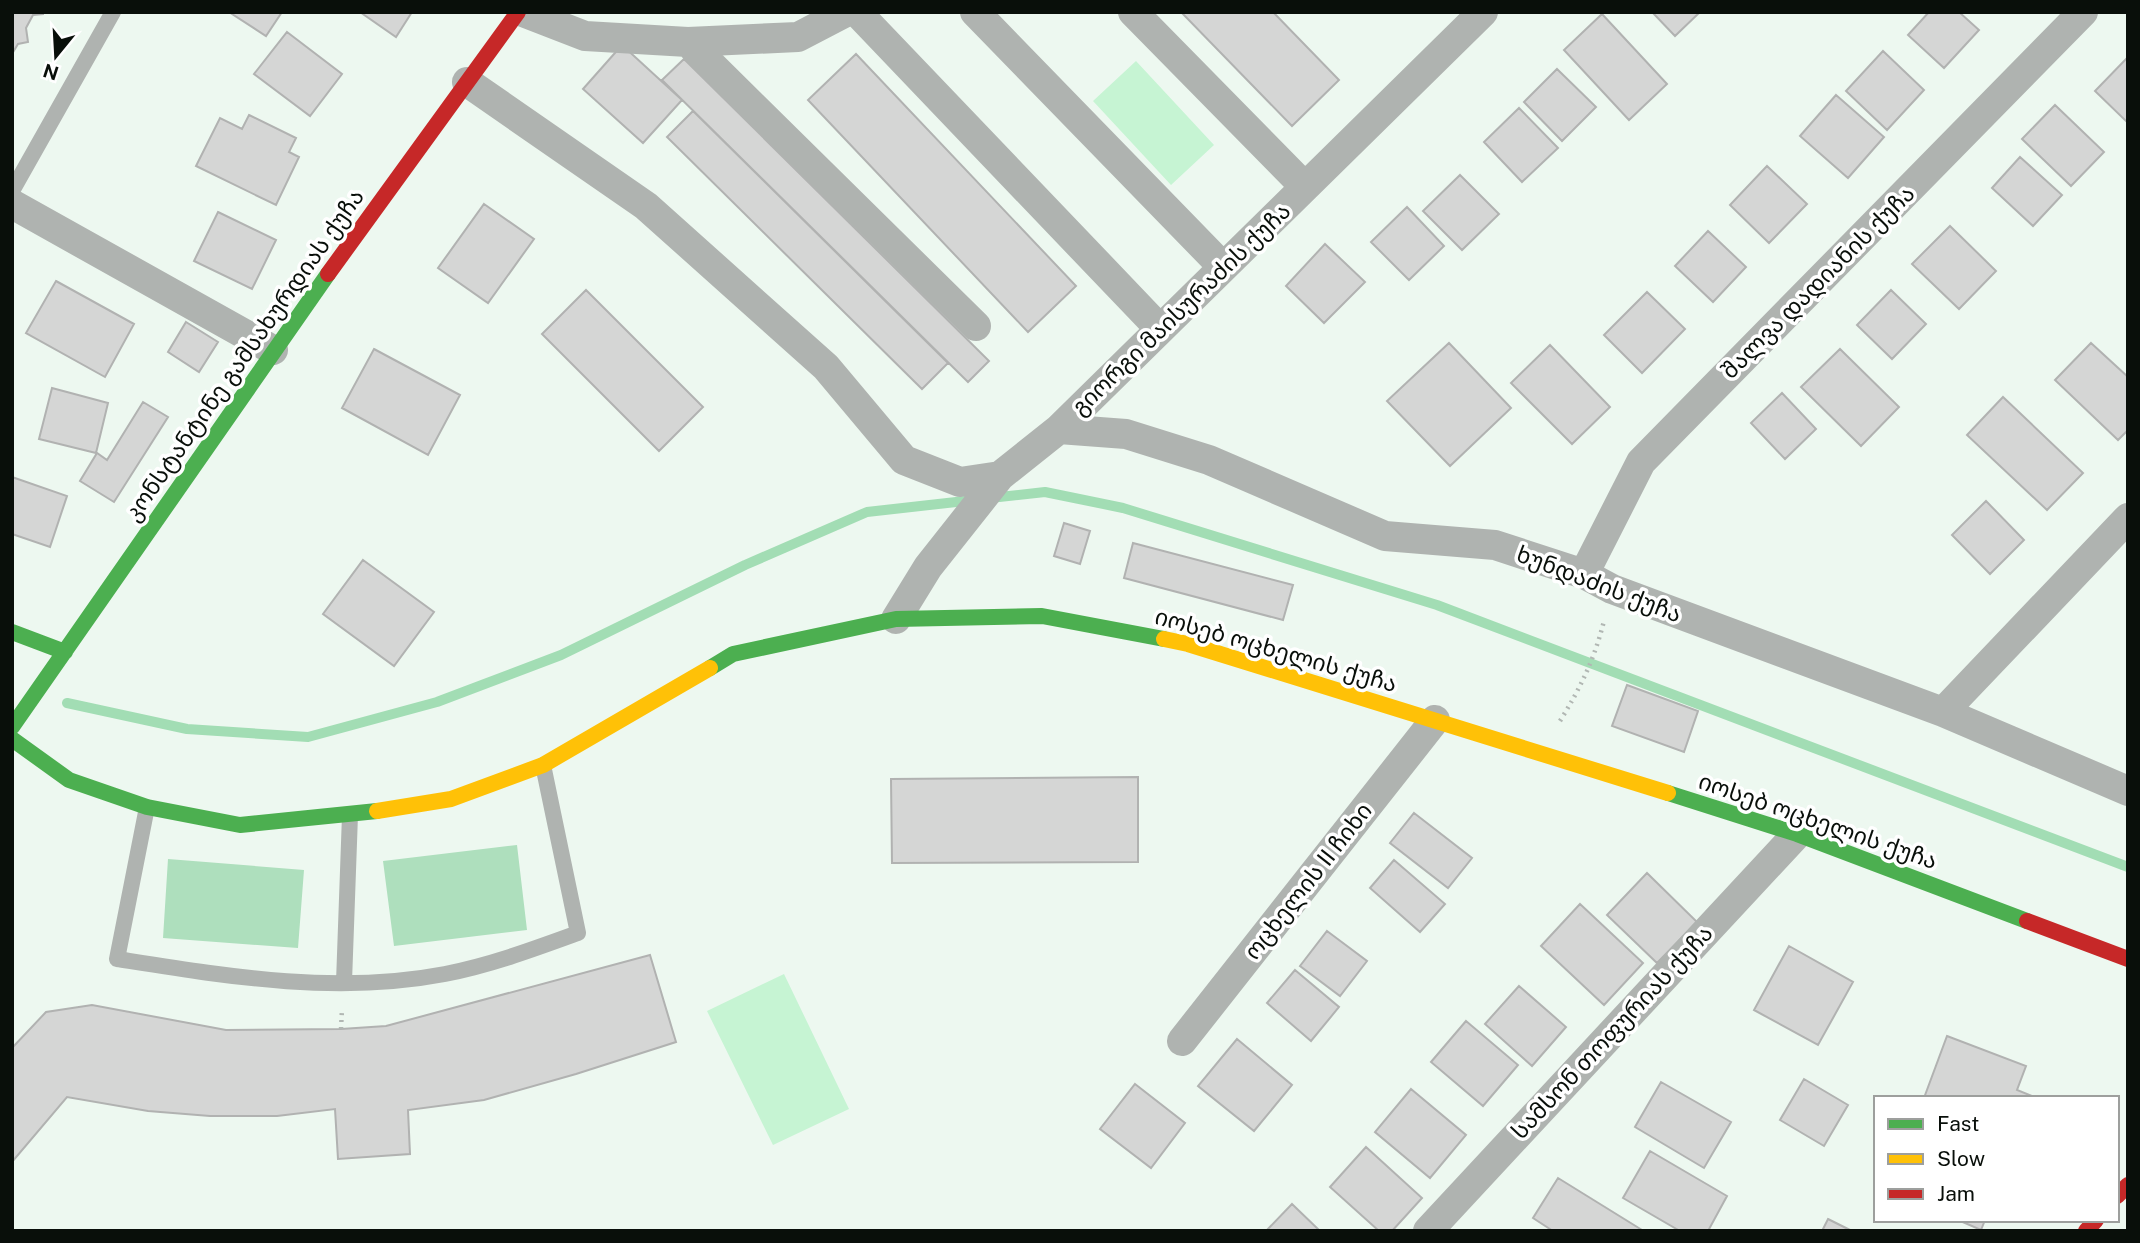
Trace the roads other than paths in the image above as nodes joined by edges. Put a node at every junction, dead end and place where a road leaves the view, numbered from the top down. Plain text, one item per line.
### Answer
1 (113, 12) edge
2 (520, 12) edge
3 (846, 12) edge
4 (857, 12) edge
5 (975, 12) edge
6 (1133, 12) edge
7 (1483, 12) edge
8 (2083, 12) edge
9 (688, 42) junction
10 (467, 82) junction
11 (1305, 187) junction
12 (12, 191) edge
13 (12, 204) edge
14 (1223, 267) junction
15 (976, 326) dead end
16 (1160, 329) junction
17 (273, 350) junction
18 (1059, 429) junction
19 (1000, 476) junction
20 (2128, 518) edge
21 (1584, 574) junction
22 (896, 619) junction
23 (12, 632) edge
24 (65, 652) junction
25 (1944, 712) junction
26 (1434, 720) junction
27 (12, 727) edge
28 (12, 739) edge
29 (543, 765) junction
30 (2128, 791) edge
31 (147, 807) junction
32 (350, 815) junction
33 (1797, 834) junction
34 (2128, 959) edge
35 (344, 982) junction
36 (1182, 1041) dead end
37 (1427, 1231) edge

1 - 12 lane
2 - 9 street
2 - 10 street, კონსტანტინე გამსახურდიას ქუჩა
3 - 9 street
4 - 16 street
5 - 14 street
6 - 11 street
7 - 11 street, გიორგი მაისურაძის ქუჩა
8 - 21 street, შალვა დადიანის ქუჩა
9 - 15 street
10 - 17 street, კონსტანტინე გამსახურდიას ქუჩა
10 - 19 street
11 - 14 street, გიორგი მაისურაძის ქუჩა
13 - 17 street
14 - 16 street, გიორგი მაისურაძის ქუჩა
16 - 18 street, გიორგი მაისურაძის ქუჩა
17 - 24 street, კონსტანტინე გამსახურდიას ქუჩა
18 - 19 street, გიორგი მაისურაძის ქუჩა
18 - 21 street, ხუნდაძის ქუჩა
19 - 22 street, გიორგი მაისურაძის ქუჩა
20 - 25 street
21 - 25 street, ხუნდაძის ქუჩა
22 - 26 street, იოსებ ოცხელის ქუჩა
22 - 29 street, იოსებ ოცხელის ქუჩა
23 - 24 street
24 - 27 street, კონსტანტინე გამსახურდიას ქუჩა
25 - 30 street, ხუნდაძის ქუჩა
26 - 33 street, იოსებ ოცხელის ქუჩა
26 - 36 street, ოცხელის II ჩიხი
28 - 31 street, იოსებ ოცხელის ქუჩა
29 - 32 street, იოსებ ოცხელის ქუჩა
29 - 35 lane
31 - 32 street, იოსებ ოცხელის ქუჩა
31 - 35 lane
32 - 35 lane
33 - 34 street, იოსებ ოცხელის ქუჩა
33 - 37 street, სამსონ თოფურიას ქუჩა

